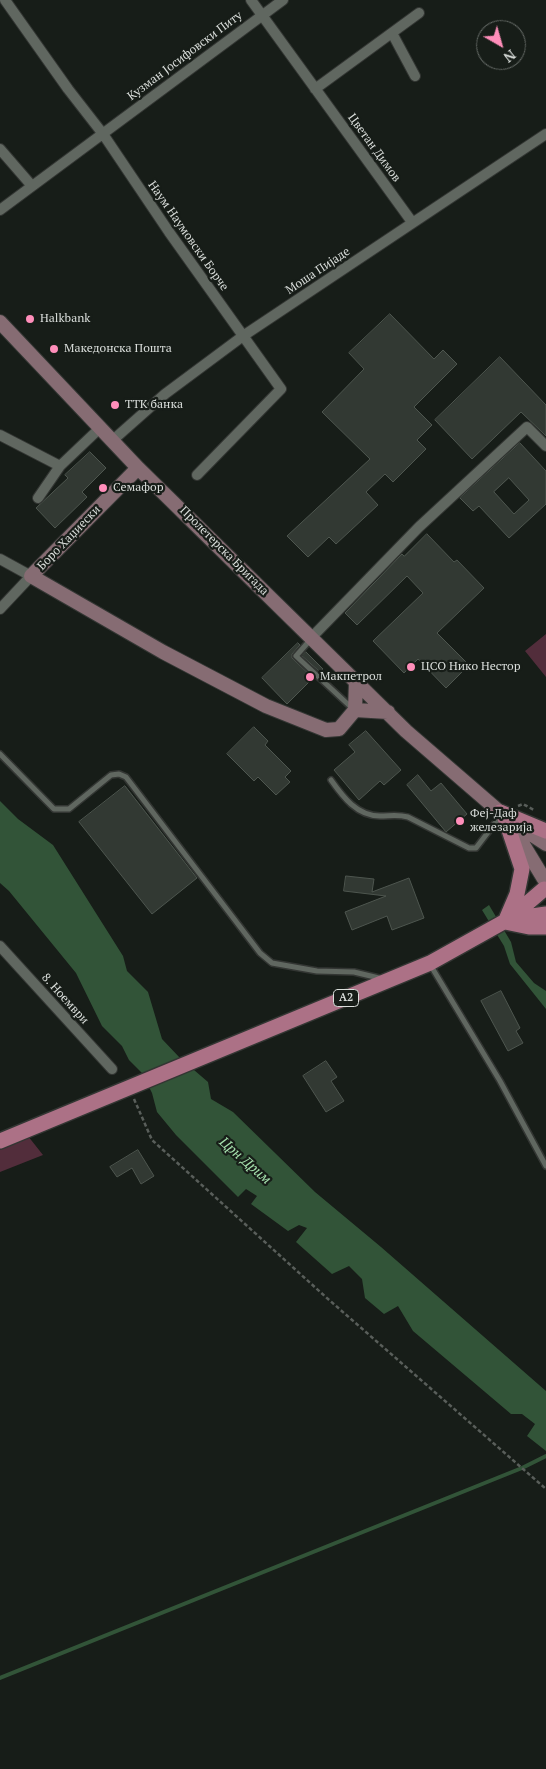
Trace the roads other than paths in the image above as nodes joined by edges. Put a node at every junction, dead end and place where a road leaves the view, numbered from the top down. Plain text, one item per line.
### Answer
1 (5, 0) edge
2 (251, 0) edge
3 (283, 0) edge
4 (419, 12) dead end
5 (262, 15) junction
6 (392, 32) junction
7 (415, 76) dead end
8 (315, 89) junction
9 (103, 134) junction
10 (546, 134) edge
11 (0, 149) edge
12 (32, 186) junction
13 (0, 210) edge
14 (412, 222) junction
15 (0, 322) edge
16 (243, 336) junction
17 (101, 427) junction
18 (0, 435) edge
19 (113, 440) junction
20 (546, 446) edge
21 (60, 466) junction
22 (138, 468) junction
23 (197, 475) dead end
24 (38, 498) dead end
25 (0, 559) edge
26 (32, 576) junction
27 (0, 610) edge
28 (311, 638) junction
29 (356, 681) junction
30 (354, 710) junction
31 (388, 712) junction
32 (0, 754) edge
33 (331, 780) dead end
34 (503, 815) junction
35 (546, 831) edge
36 (546, 844) edge
37 (545, 885) edge
38 (546, 914) edge
39 (506, 921) junction
40 (546, 927) edge
41 (0, 946) edge
42 (430, 963) junction
43 (388, 980) junction
44 (112, 1069) dead end
45 (0, 1141) edge
46 (546, 1166) edge

1 - 9 street, Наум Наумовски Борче
2 - 5 street, Цветан Димов
3 - 5 street, Кузман Јосифовски Питу
4 - 6 street
5 - 8 street, Цветан Димов
5 - 9 street, Кузман Јосифовски Питу
6 - 7 street
6 - 8 street
8 - 14 street, Цветан Димов
9 - 12 street, Кузман Јосифовски Питу
9 - 16 street, Наум Наумовски Борче
10 - 14 street, Моша Пијаде
11 - 12 street
12 - 13 street, Кузман Јосифовски Питу
14 - 16 street, Моша Пијаде
15 - 17 street, Пролетерска Бригада
16 - 19 street, Моша Пијаде
16 - 23 street, Наум Наумовски Борче
17 - 19 street, Пролетерска Бригада
17 - 21 street
18 - 21 street
19 - 22 street, Пролетерска Бригада
20 - 28 street
21 - 24 street
22 - 26 street, Боро Хаџиески
22 - 28 street, Пролетерска Бригада
25 - 26 street
26 - 27 street, Боро Хаџиески
26 - 30 street
28 - 29 street, Пролетерска Бригада
28 - 30 lane
29 - 30 street
29 - 31 street, Пролетерска Бригада
30 - 31 street
31 - 34 street, Пролетерска Бригада
32 - 43 lane
33 - 34 lane
34 - 35 main road
34 - 36 street
34 - 37 street
34 - 39 main road
37 - 39 main road, A2
38 - 39 main road, A2
39 - 40 main road
39 - 42 main road, A2
41 - 44 street, 8. Ноември
42 - 43 main road, A2
42 - 46 lane
43 - 45 main road, A2

